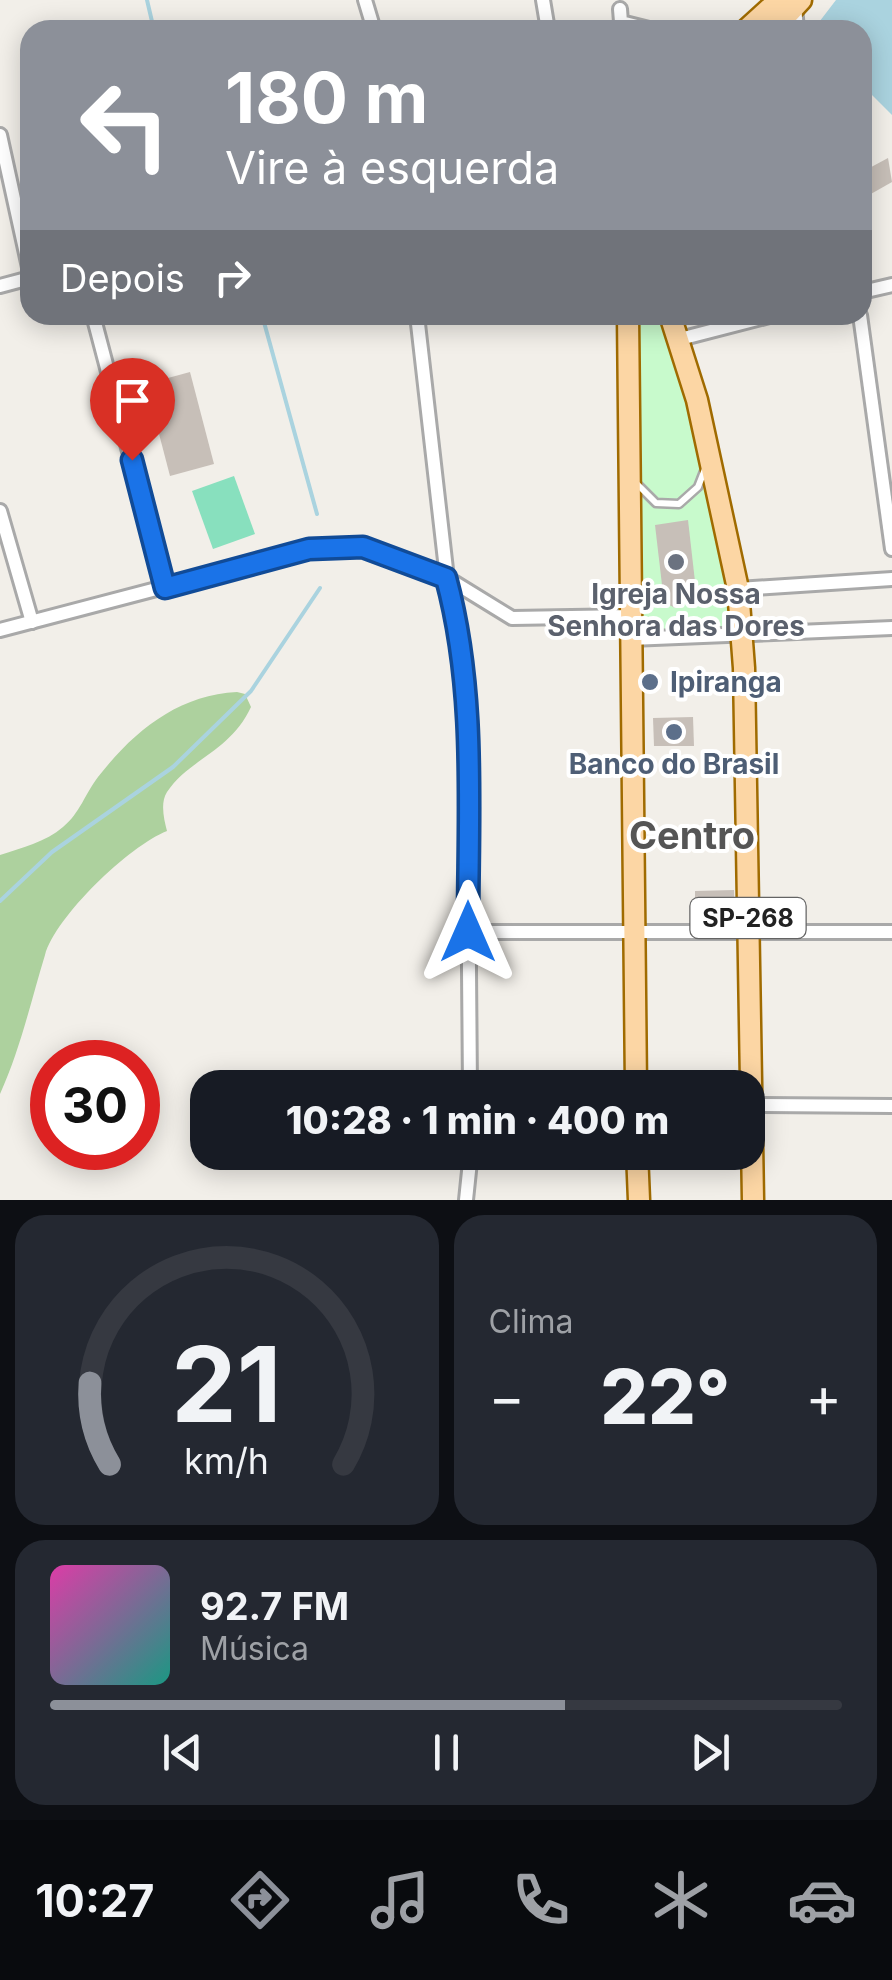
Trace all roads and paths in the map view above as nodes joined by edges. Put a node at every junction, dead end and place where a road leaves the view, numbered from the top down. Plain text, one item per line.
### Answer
1 (792, 2) edge
2 (620, 8) dead end
3 (621, 20) edge
4 (762, 20) edge
5 (0, 135) edge
6 (20, 228) edge
7 (95, 325) edge
8 (417, 325) edge
9 (628, 325) edge
10 (672, 325) edge
11 (734, 325) edge
12 (861, 325) edge
13 (676, 340) junction
14 (709, 454) junction
15 (629, 468) junction
16 (0, 510) edge
17 (892, 548) edge
18 (446, 578) junction
19 (892, 579) edge
20 (165, 588) junction
21 (738, 589) junction
22 (631, 616) junction
23 (32, 622) junction
24 (892, 628) edge
25 (0, 630) edge
26 (742, 635) junction
27 (630, 640) junction
28 (468, 932) junction
29 (635, 932) junction
30 (748, 932) junction
31 (892, 932) edge
32 (470, 1070) edge
33 (636, 1070) edge
34 (749, 1070) edge
35 (765, 1105) edge
36 (892, 1106) edge
37 (469, 1170) edge
38 (638, 1170) edge
39 (752, 1170) edge
40 (466, 1200) edge
41 (639, 1200) edge
42 (753, 1200) edge

1 - 4 main road
2 - 3 street
5 - 6 street
7 - 20 street
8 - 18 street
9 - 15 main road
10 - 13 main road, SP-268
11 - 13 street
12 - 17 street
13 - 14 main road, SP-268
14 - 15 lane
14 - 21 main road, SP-268
15 - 22 main road
16 - 23 street
18 - 20 street
18 - 22 street
18 - 28 street
19 - 21 street
20 - 23 street
21 - 26 main road, SP-268
22 - 27 main road
23 - 25 street
24 - 26 street
26 - 27 street
26 - 30 main road, SP-268
27 - 29 main road
28 - 29 street
28 - 32 street
29 - 30 street
29 - 33 main road
30 - 31 street
30 - 34 main road, SP-268
35 - 36 street
37 - 40 street
38 - 41 main road
39 - 42 main road, SP-268

